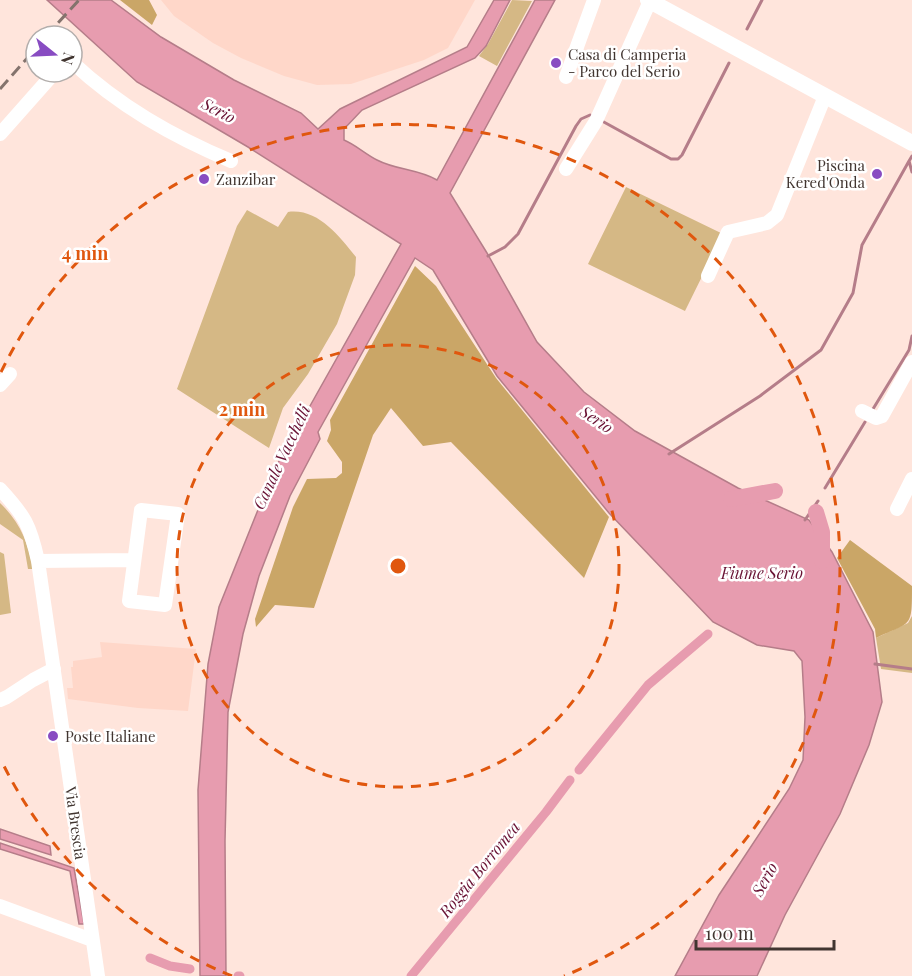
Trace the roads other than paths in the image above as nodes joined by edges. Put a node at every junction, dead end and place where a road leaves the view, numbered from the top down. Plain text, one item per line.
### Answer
1 (594, 0) edge
2 (649, 1) edge
3 (84, 74) edge
4 (566, 77) dead end
5 (44, 84) edge
6 (825, 96) junction
7 (0, 134) edge
8 (912, 143) edge
9 (231, 161) dead end
10 (567, 169) dead end
11 (708, 276) dead end
12 (912, 362) edge
13 (10, 374) dead end
14 (0, 385) edge
15 (862, 411) dead end
16 (912, 480) edge
17 (0, 489) edge
18 (897, 509) dead end
19 (134, 560) junction
20 (38, 561) junction
21 (54, 669) junction
22 (0, 700) edge
23 (0, 906) edge
24 (92, 940) junction
25 (98, 976) edge

1 - 4 street
2 - 6 main road
2 - 10 street
3 - 9 street
5 - 7 street
6 - 8 main road
6 - 11 street
12 - 15 street
13 - 14 street
16 - 18 street
17 - 20 street, Via Brescia
19 - 19 street
19 - 20 street
20 - 21 street, Via Brescia
21 - 22 street
21 - 24 street, Via Brescia
23 - 24 street
24 - 25 street, Via Brescia

